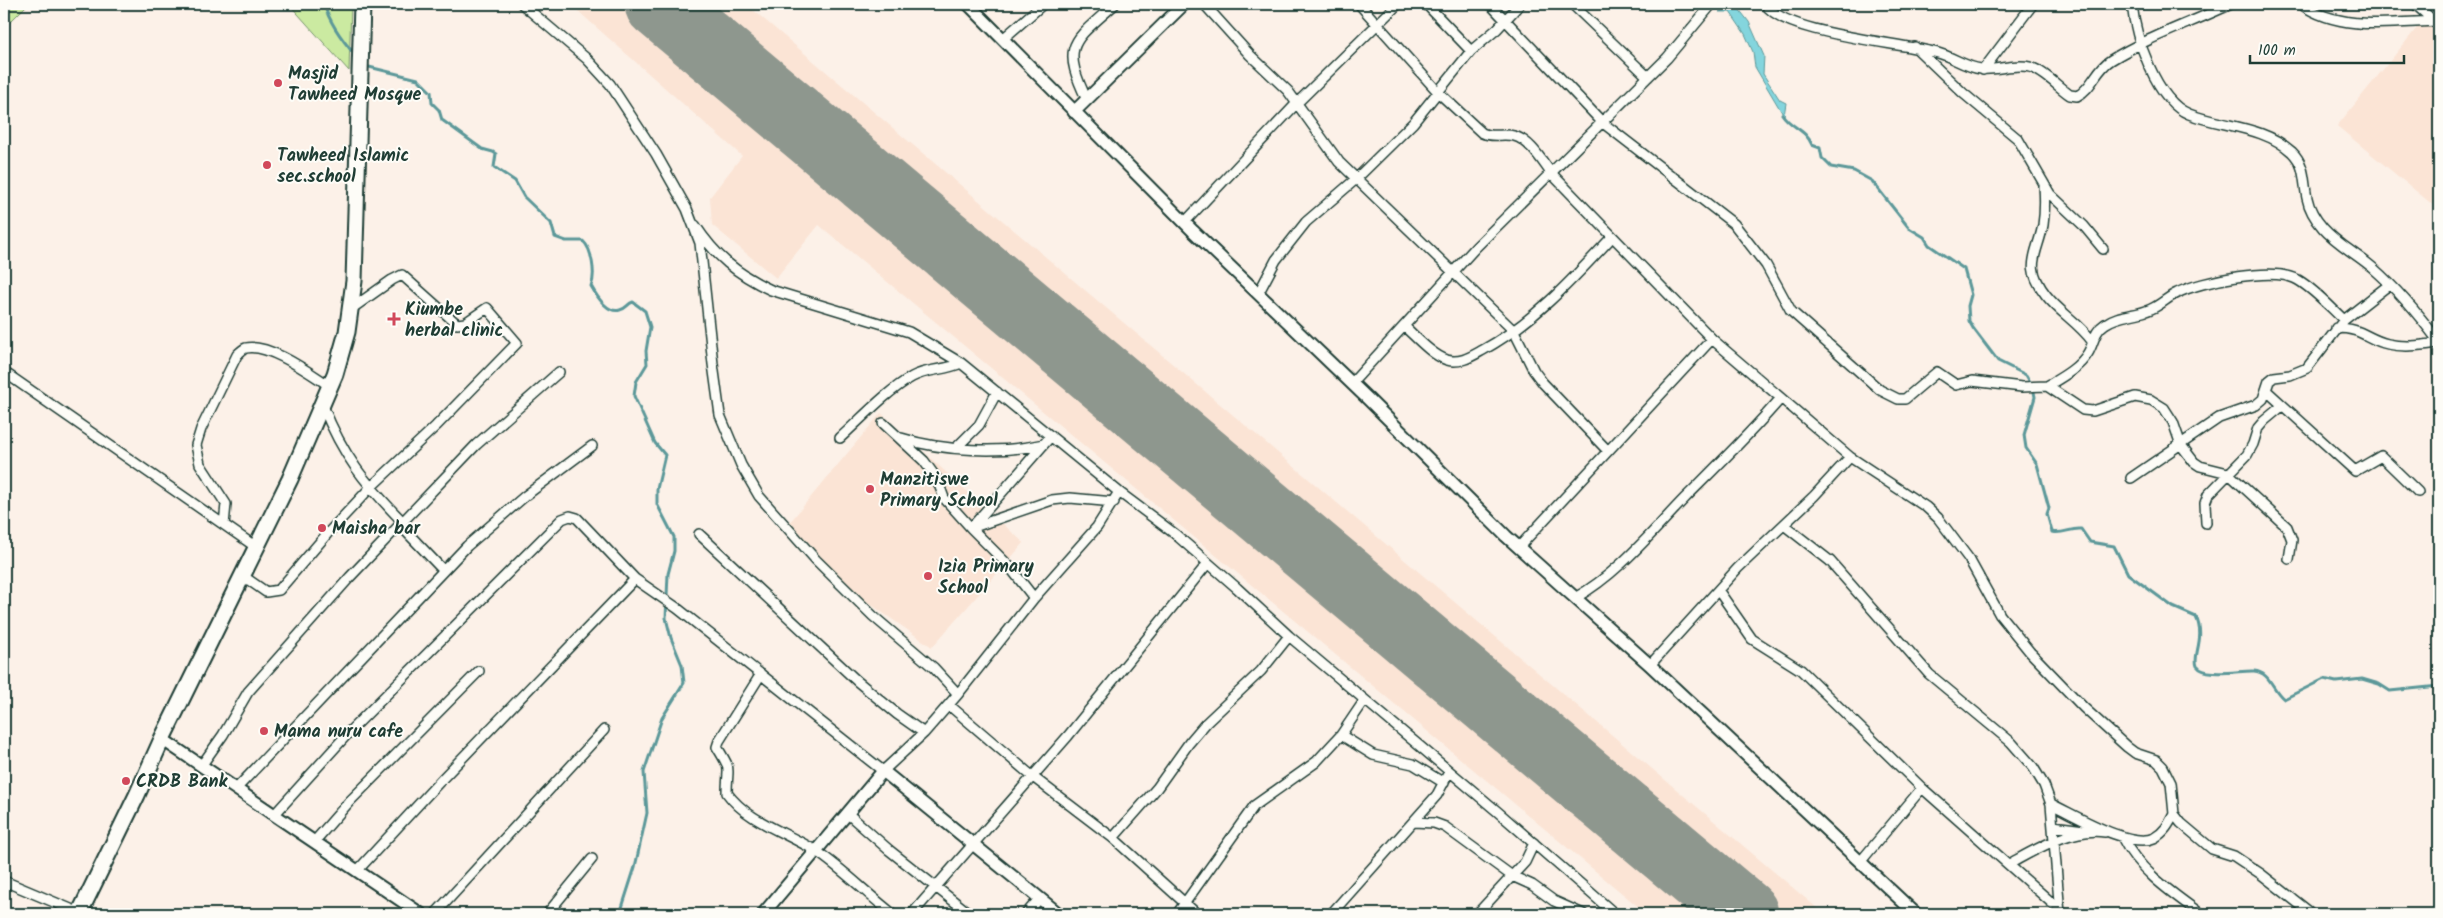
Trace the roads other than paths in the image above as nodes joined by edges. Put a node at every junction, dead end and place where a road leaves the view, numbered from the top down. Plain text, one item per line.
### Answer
1 (362, 4) edge
2 (522, 4) edge
3 (968, 4) edge
4 (1043, 4) edge
5 (1115, 4) edge
6 (1184, 4) edge
7 (1204, 4) edge
8 (1358, 4) edge
9 (1398, 4) edge
10 (1426, 4) edge
11 (1490, 4) edge
12 (1520, 4) edge
13 (1572, 4) edge
14 (1765, 4) edge
15 (2033, 4) edge
16 (2132, 4) edge
17 (2231, 4) edge
18 (2301, 4) edge
19 (2415, 4) edge
20 (1709, 7) edge
21 (1505, 19) junction
22 (2437, 23) edge
23 (1378, 25) junction
24 (1004, 38) junction
25 (2141, 43) junction
26 (1914, 47) junction
27 (1471, 52) junction
28 (1983, 70) junction
29 (1648, 77) junction
30 (1439, 93) junction
31 (1087, 100) junction
32 (1297, 103) junction
33 (1074, 112) junction
34 (1603, 123) junction
35 (1551, 173) junction
36 (1356, 179) junction
37 (2044, 186) junction
38 (1185, 222) junction
39 (695, 225) junction
40 (1612, 237) junction
41 (2103, 249) dead end
42 (1455, 272) junction
43 (2390, 284) junction
44 (1258, 294) junction
45 (351, 309) junction
46 (2344, 320) junction
47 (1404, 328) junction
48 (2336, 328) junction
49 (1514, 331) junction
50 (1712, 340) junction
51 (2092, 341) junction
52 (2439, 342) edge
53 (961, 363) junction
54 (4, 372) edge
55 (559, 372) dead end
56 (1352, 383) junction
57 (330, 386) junction
58 (2047, 386) junction
59 (2267, 391) junction
60 (997, 392) junction
61 (1781, 398) junction
62 (322, 406) junction
63 (2282, 406) junction
64 (883, 423) dead end
65 (1051, 436) junction
66 (899, 437) junction
67 (840, 438) dead end
68 (1044, 444) junction
69 (2181, 445) junction
70 (592, 446) dead end
71 (956, 448) junction
72 (1608, 451) junction
73 (1850, 457) junction
74 (2228, 473) junction
75 (2131, 478) dead end
76 (370, 488) junction
77 (1119, 492) junction
78 (2418, 492) dead end
79 (1114, 502) junction
80 (400, 522) junction
81 (2206, 523) dead end
82 (224, 526) junction
83 (1784, 526) junction
84 (971, 528) junction
85 (699, 534) dead end
86 (256, 546) junction
87 (1519, 547) junction
88 (2289, 559) dead end
89 (1208, 563) junction
90 (443, 570) junction
91 (243, 576) junction
92 (635, 579) junction
93 (1718, 590) junction
94 (1034, 598) junction
95 (1575, 598) junction
96 (1289, 636) junction
97 (1650, 665) junction
98 (479, 671) dead end
99 (761, 674) junction
100 (958, 694) junction
101 (1364, 700) junction
102 (949, 705) junction
103 (604, 730) dead end
104 (924, 732) junction
105 (1341, 735) junction
106 (162, 739) junction
107 (201, 766) junction
108 (883, 771) junction
109 (1449, 772) junction
110 (1033, 777) junction
111 (1444, 783) junction
112 (1922, 788) junction
113 (236, 789) junction
114 (2051, 804) junction
115 (847, 813) junction
116 (2174, 814) junction
117 (274, 815) junction
118 (1413, 822) junction
119 (2053, 826) junction
120 (2086, 830) junction
121 (2119, 835) junction
122 (1114, 838) junction
123 (314, 842) junction
124 (974, 843) junction
125 (1534, 843) junction
126 (2053, 843) junction
127 (816, 851) junction
128 (592, 859) dead end
129 (1861, 861) junction
130 (2009, 864) junction
131 (357, 871) junction
132 (1512, 876) junction
133 (4, 881) edge
134 (936, 888) junction
135 (1040, 898) junction
136 (1185, 904) junction
137 (1611, 913) edge
138 (2061, 913) edge
139 (79, 914) edge
140 (421, 914) edge
141 (435, 914) edge
142 (548, 914) edge
143 (763, 914) edge
144 (893, 914) edge
145 (912, 914) edge
146 (970, 914) edge
147 (1026, 914) edge
148 (1059, 914) edge
149 (1177, 914) edge
150 (1197, 914) edge
151 (1331, 914) edge
152 (1477, 914) edge
153 (1583, 914) edge
154 (1916, 914) edge
155 (2201, 914) edge
156 (2312, 914) edge

1 - 45 highway
2 - 39 street
3 - 24 street
4 - 24 street
5 - 31 street
6 - 31 street
7 - 32 street
8 - 23 street
9 - 23 street
10 - 27 street
11 - 21 street
12 - 21 street
13 - 29 street
14 - 26 street
15 - 28 street
16 - 25 street
17 - 25 street
18 - 22 street
19 - 22 street
20 - 29 street
21 - 27 street
21 - 34 street
23 - 30 street
23 - 32 street
24 - 33 street
25 - 28 street
25 - 43 street
26 - 28 street
26 - 37 street
27 - 30 street
29 - 34 street
30 - 35 street
30 - 36 street
31 - 33 street
32 - 36 street
32 - 38 street
33 - 38 street
34 - 35 street
34 - 58 street
35 - 40 street
35 - 42 street
36 - 42 street
36 - 44 street
37 - 41 street
37 - 51 street
38 - 44 street
39 - 53 street
39 - 100 street
40 - 49 street
40 - 50 street
42 - 47 street
42 - 49 street
43 - 46 street
43 - 52 street
44 - 56 street
45 - 57 highway
45 - 76 street
46 - 48 street
46 - 51 street
47 - 49 street
47 - 56 street
48 - 52 street
48 - 59 street
49 - 72 street
50 - 61 street
50 - 72 street
51 - 58 street
53 - 60 street
53 - 67 street
54 - 82 street
55 - 80 street
56 - 87 street
57 - 62 highway
57 - 82 street
58 - 69 street
59 - 63 street
59 - 69 street
60 - 65 street
60 - 71 street
61 - 73 street
61 - 95 street
62 - 76 street
62 - 86 highway
63 - 74 street
63 - 78 street
64 - 66 street
65 - 68 street
65 - 77 street
66 - 71 street
66 - 84 street
68 - 71 street
68 - 84 street
69 - 74 street
69 - 75 street
70 - 90 street
72 - 87 street
73 - 83 street
73 - 116 street
74 - 81 street
74 - 88 street
76 - 80 street
76 - 91 street
77 - 79 street
77 - 89 street
79 - 84 street
79 - 94 street
80 - 90 street
80 - 107 street
82 - 86 street
83 - 93 street
83 - 114 street
84 - 94 street
85 - 104 street
86 - 91 highway
87 - 95 street
89 - 96 street
89 - 110 street
90 - 113 street
91 - 106 highway
92 - 99 street
92 - 117 street
92 - 131 street
93 - 97 street
93 - 112 street
94 - 100 street
95 - 97 street
96 - 101 street
96 - 122 street
97 - 129 street
98 - 123 street
99 - 108 street
99 - 127 street
100 - 102 street
101 - 105 street
101 - 109 street
102 - 104 street
102 - 110 street
103 - 141 street
104 - 108 street
105 - 111 street
105 - 136 street
106 - 107 street
106 - 139 highway
107 - 113 street
108 - 115 street
108 - 124 street
109 - 111 street
109 - 125 street
110 - 122 street
110 - 124 street
111 - 118 street
112 - 129 street
112 - 130 street
113 - 117 street
114 - 119 street
114 - 121 street
115 - 127 street
115 - 134 street
116 - 121 street
116 - 156 street
117 - 123 street
118 - 132 street
118 - 151 street
119 - 120 street
119 - 126 street
120 - 121 street
120 - 126 street
121 - 155 street
122 - 136 street
123 - 131 street
124 - 134 street
124 - 135 street
125 - 132 street
125 - 137 street
126 - 130 street
126 - 138 street
127 - 143 street
127 - 144 street
128 - 142 street
129 - 154 street
130 - 138 street
131 - 140 street
132 - 152 street
132 - 153 street
133 - 139 street
134 - 145 street
134 - 146 street
135 - 147 street
135 - 148 street
136 - 149 street
136 - 150 street

